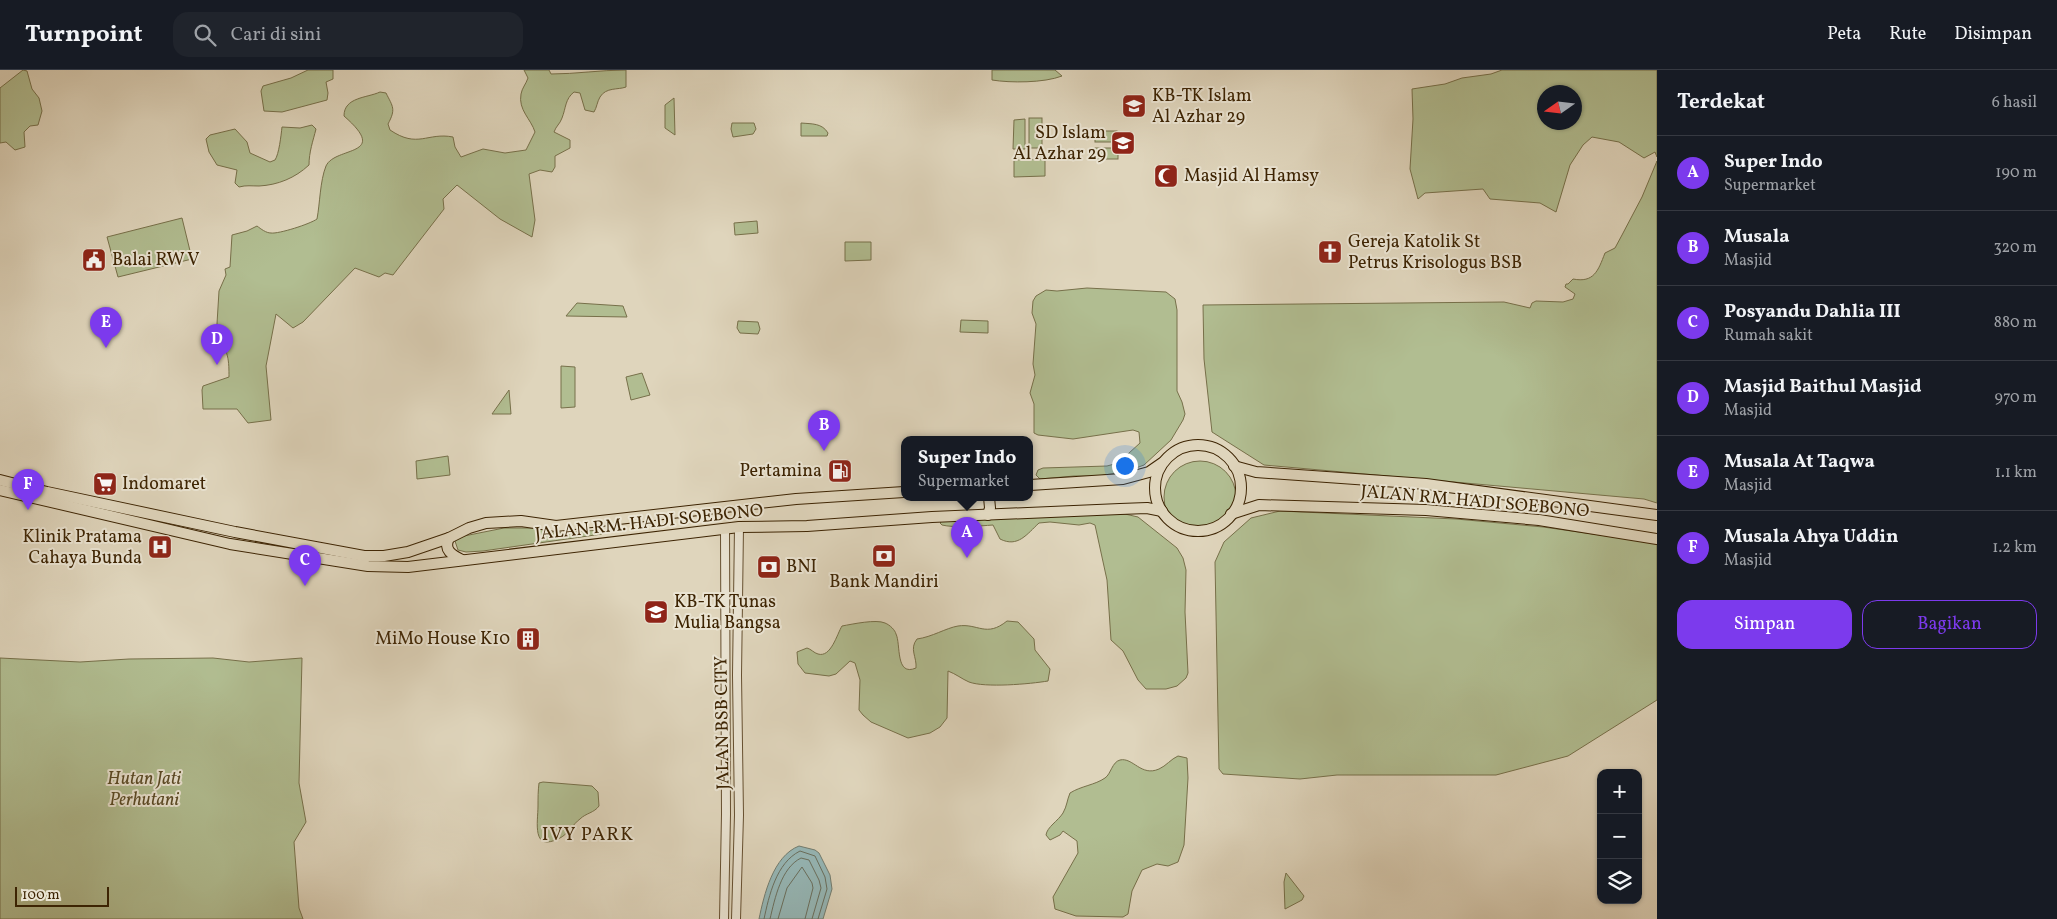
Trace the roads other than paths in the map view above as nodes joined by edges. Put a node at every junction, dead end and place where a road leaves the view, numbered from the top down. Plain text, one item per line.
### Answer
1 (1164, 461) junction
2 (1234, 466) junction
3 (0, 480) edge
4 (1033, 485) edge
5 (0, 490) edge
6 (901, 492) edge
7 (989, 501) edge
8 (1162, 511) junction
9 (1231, 514) junction
10 (988, 515) junction
11 (1657, 515) edge
12 (739, 527) junction
13 (725, 529) junction
14 (236, 532) junction
15 (449, 538) junction
16 (1657, 539) edge
17 (236, 545) junction
18 (322, 555) junction
19 (462, 560) junction
20 (724, 919) edge
21 (736, 919) edge

1 - 2 main road, JALAN RM. HADI SOEBONO
1 - 4 main road, JALAN RM. HADI SOEBONO
1 - 8 main road
2 - 9 main road
2 - 11 main road, JALAN RM. HADI SOEBONO
3 - 14 main road
5 - 17 main road
6 - 15 main road, JALAN RM. HADI SOEBONO
7 - 10 main road
8 - 9 main road, JALAN RM. HADI SOEBONO
8 - 10 main road, JALAN RM. HADI SOEBONO
9 - 16 main road, JALAN RM. HADI SOEBONO
10 - 12 main road, JALAN RM. HADI SOEBONO
12 - 13 main road, JALAN RM. HADI SOEBONO
12 - 21 street, JALAN BSB CITY
13 - 19 main road, JALAN RM. HADI SOEBONO
13 - 20 street, JALAN BSB CITY
14 - 17 main road
14 - 18 main road
15 - 18 main road, JALAN RM. HADI SOEBONO
15 - 19 main road
17 - 18 main road
18 - 19 main road, JALAN RM. HADI SOEBONO

